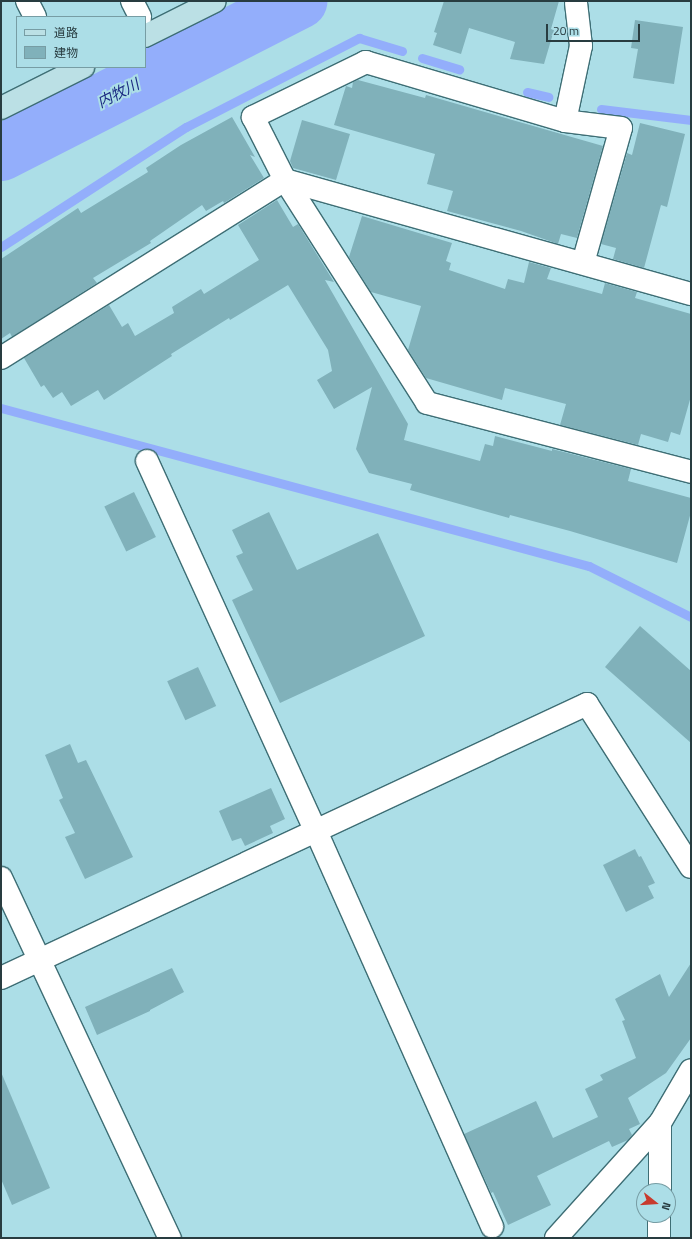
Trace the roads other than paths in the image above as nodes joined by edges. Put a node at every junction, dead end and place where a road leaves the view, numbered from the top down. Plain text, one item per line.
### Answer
1 (27, 1) edge
2 (132, 1) edge
3 (216, 1) edge
4 (576, 3) dead end
5 (34, 16) edge
6 (139, 16) edge
7 (146, 28) edge
8 (69, 70) edge
9 (1, 108) edge
10 (565, 121) junction
11 (285, 180) junction
12 (583, 263) junction
13 (691, 294) edge
14 (1, 358) edge
15 (147, 461) dead end
16 (691, 472) edge
17 (316, 831) junction
18 (691, 867) edge
19 (1, 878) edge
20 (40, 961) junction
21 (1, 978) edge
22 (691, 1070) edge
23 (660, 1123) junction
24 (660, 1183) edge
25 (659, 1223) edge
26 (492, 1227) dead end
27 (170, 1238) edge
28 (556, 1238) edge
29 (659, 1238) edge

1 - 5 street
2 - 6 street
3 - 7 street
4 - 10 street
8 - 9 street
10 - 11 street
10 - 12 street
11 - 12 street
11 - 14 street
11 - 16 street
12 - 13 street
15 - 17 street
17 - 18 street
17 - 20 street
17 - 26 street
19 - 20 street
20 - 21 street
20 - 27 street
22 - 23 street
23 - 24 street
23 - 28 street
25 - 29 street

